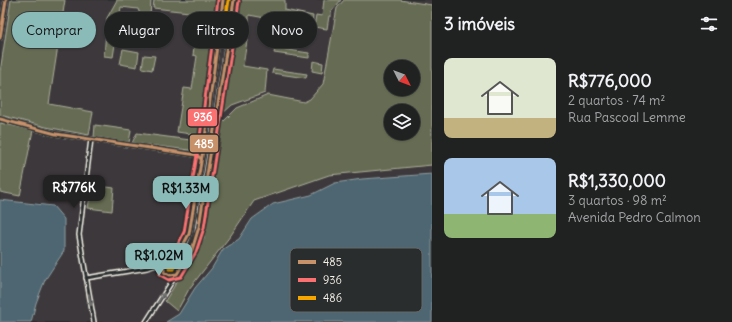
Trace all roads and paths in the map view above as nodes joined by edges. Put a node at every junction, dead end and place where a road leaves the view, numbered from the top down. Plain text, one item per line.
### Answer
1 (6, 0) edge
2 (223, 0) edge
3 (234, 0) edge
4 (0, 37) edge
5 (0, 119) edge
6 (91, 139) junction
7 (203, 151) junction
8 (197, 155) junction
9 (201, 159) junction
10 (169, 262) junction
11 (177, 274) junction
12 (86, 278) junction
13 (94, 322) edge
14 (146, 322) edge

1 - 4 street
2 - 7 street
3 - 11 street
5 - 6 street
6 - 8 street
6 - 12 street
7 - 8 street
7 - 9 street
8 - 9 street
9 - 10 street
10 - 11 street
10 - 12 street
14 -> 11 street
12 -> 13 street

